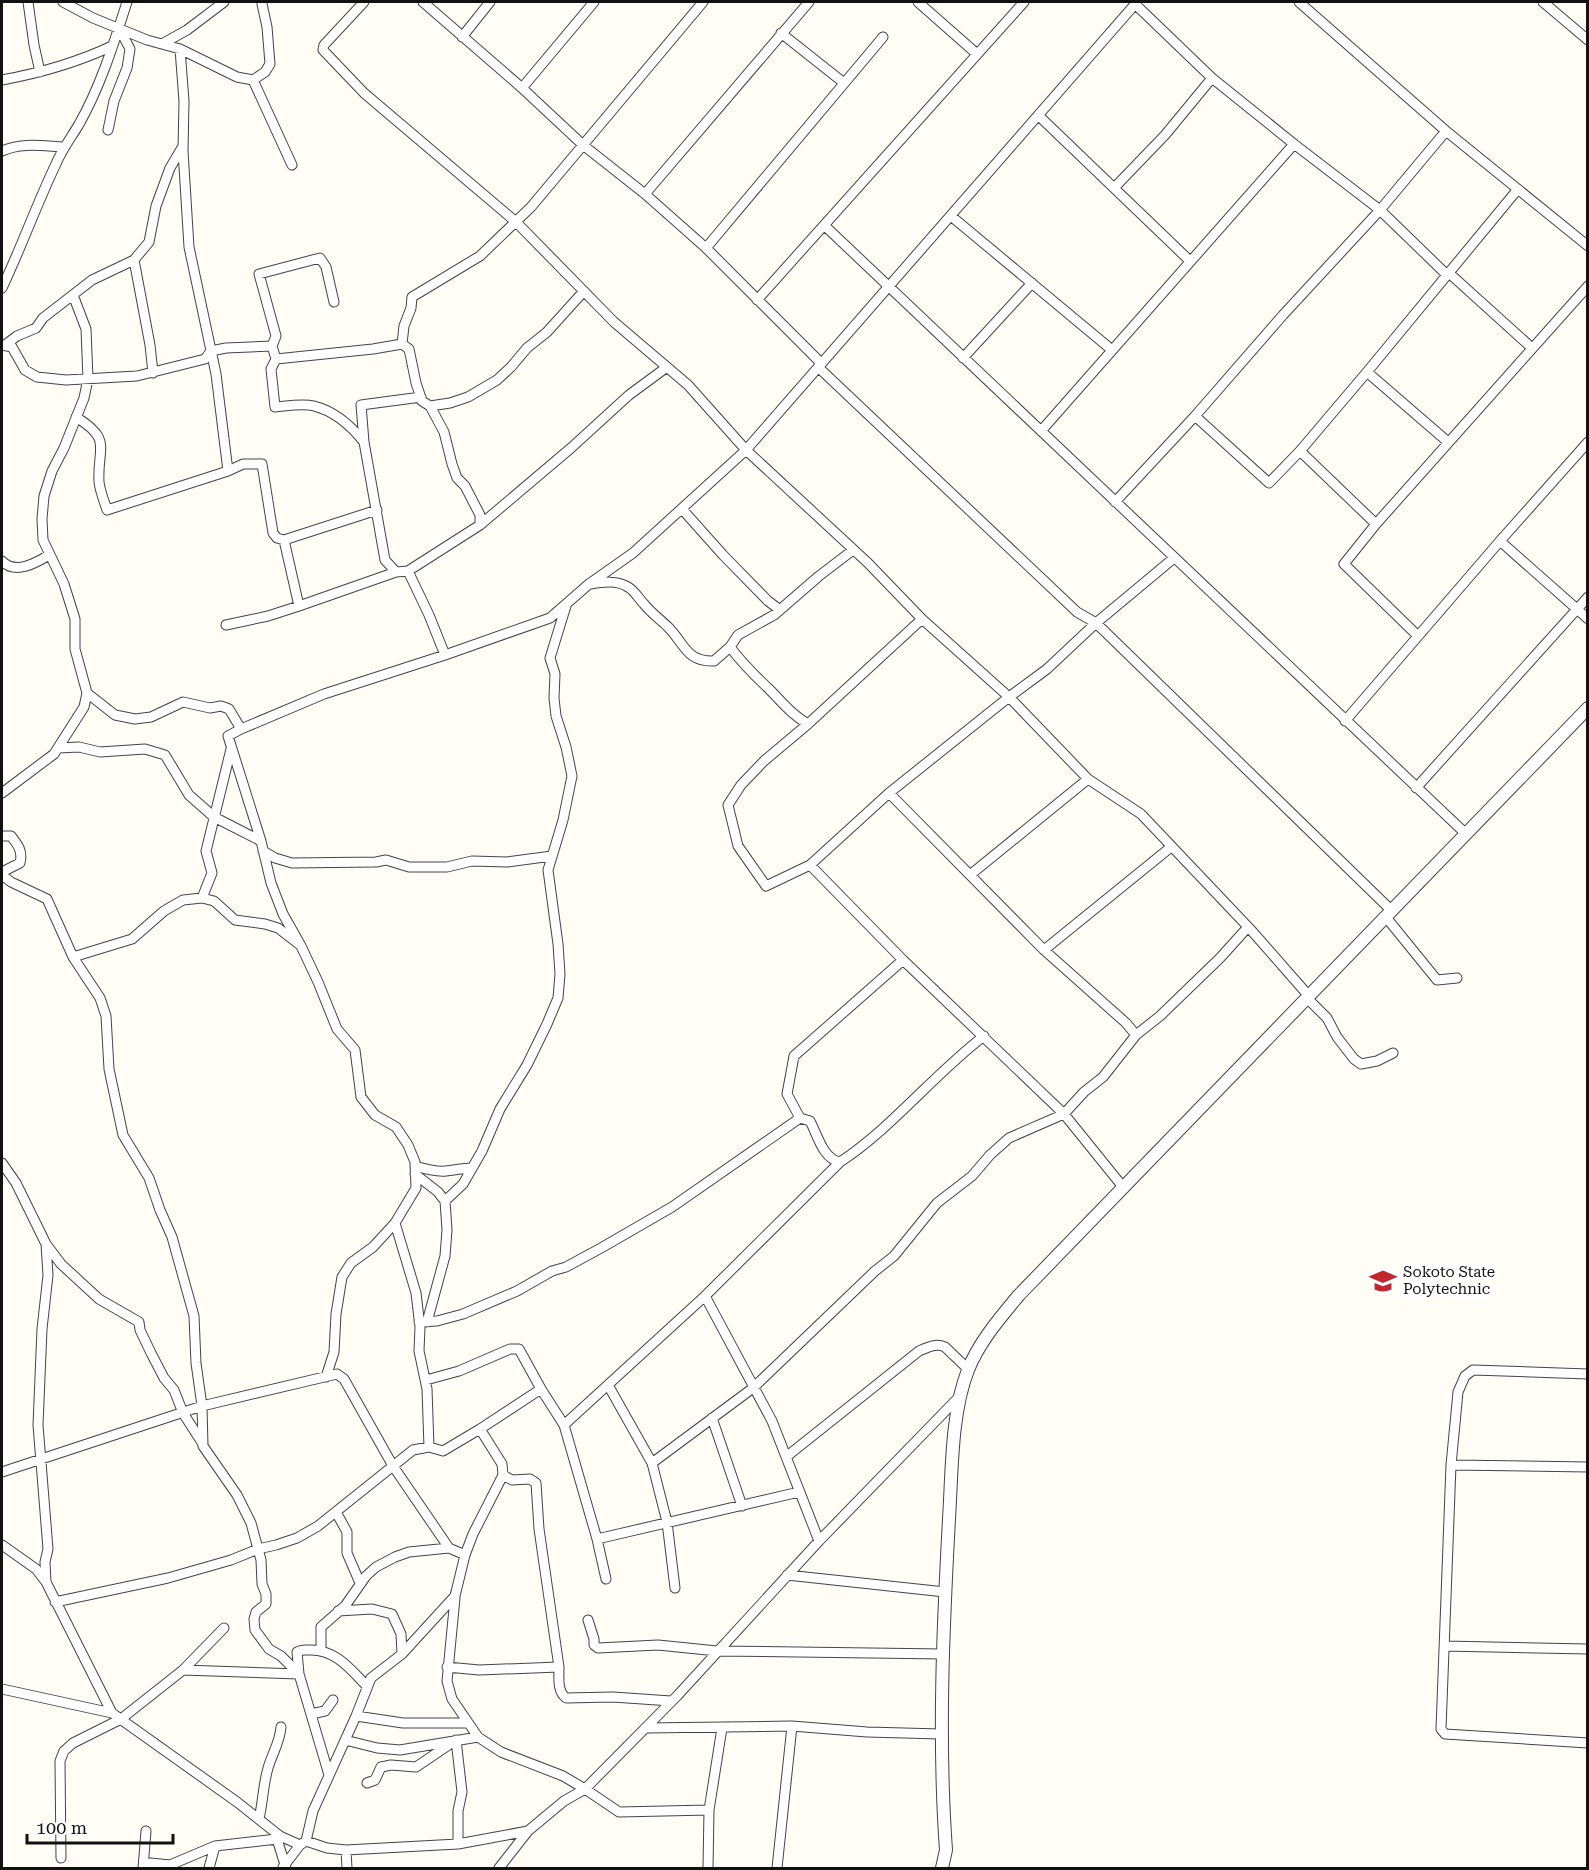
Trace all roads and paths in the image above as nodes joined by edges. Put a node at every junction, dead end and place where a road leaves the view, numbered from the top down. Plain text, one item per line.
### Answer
1 (28, 2) edge
2 (63, 2) edge
3 (127, 2) edge
4 (224, 2) edge
5 (364, 2) edge
6 (423, 2) edge
7 (490, 2) edge
8 (594, 2) edge
9 (703, 2) edge
10 (809, 2) edge
11 (918, 2) edge
12 (1024, 2) edge
13 (1299, 2) edge
14 (1543, 2) edge
15 (1136, 3) edge
16 (262, 4) dead end
17 (119, 28) junction
18 (781, 33) junction
19 (462, 37) junction
20 (883, 38) dead end
21 (1587, 40) edge
22 (162, 44) junction
23 (112, 46) junction
24 (180, 49) junction
25 (977, 54) junction
26 (40, 72) junction
27 (1212, 78) junction
28 (2, 80) edge
29 (253, 80) junction
30 (844, 84) junction
31 (522, 88) junction
32 (1039, 116) junction
33 (108, 130) dead end
34 (1446, 131) junction
35 (1294, 144) junction
36 (583, 145) junction
37 (183, 146) junction
38 (64, 147) junction
39 (2, 151) edge
40 (292, 165) dead end
41 (1114, 188) junction
42 (1518, 189) junction
43 (645, 194) junction
44 (1380, 210) junction
45 (951, 216) junction
46 (516, 222) junction
47 (825, 226) junction
48 (1587, 244) edge
49 (706, 248) junction
50 (134, 260) junction
51 (1190, 261) junction
52 (1448, 274) junction
53 (1032, 283) junction
54 (1587, 286) edge
55 (889, 287) junction
56 (2, 288) edge
57 (584, 291) junction
58 (73, 295) junction
59 (757, 300) junction
60 (334, 302) dead end
61 (402, 344) junction
62 (3, 345) edge
63 (272, 346) junction
64 (1532, 348) junction
65 (1112, 350) junction
66 (211, 351) junction
67 (963, 358) junction
68 (276, 359) junction
69 (819, 365) junction
70 (667, 367) junction
71 (1367, 372) junction
72 (153, 373) junction
73 (88, 380) junction
74 (421, 397) junction
75 (430, 406) junction
76 (1195, 416) junction
77 (76, 417) junction
78 (1041, 431) junction
79 (364, 442) junction
80 (1448, 442) junction
81 (1587, 442) edge
82 (746, 450) junction
83 (1299, 451) junction
84 (228, 471) junction
85 (1115, 502) junction
86 (682, 509) junction
87 (377, 510) junction
88 (1376, 524) junction
89 (480, 525) junction
90 (284, 540) junction
91 (1500, 541) junction
92 (853, 550) junction
93 (49, 555) junction
94 (1174, 558) junction
95 (2, 561) edge
96 (408, 571) junction
97 (396, 572) junction
98 (589, 584) junction
99 (1587, 597) edge
100 (566, 605) junction
101 (299, 606) junction
102 (1576, 609) junction
103 (780, 610) junction
104 (922, 619) junction
105 (1587, 619) edge
106 (1096, 623) junction
107 (226, 625) dead end
108 (1418, 636) junction
109 (730, 647) junction
110 (445, 655) junction
111 (87, 693) junction
112 (1009, 697) junction
113 (1587, 708) edge
114 (1345, 721) junction
115 (808, 724) junction
116 (241, 729) junction
117 (232, 746) junction
118 (58, 748) junction
119 (1088, 779) junction
120 (1416, 788) junction
121 (2, 793) edge
122 (890, 793) junction
123 (214, 817) junction
124 (1465, 833) junction
125 (2, 836) edge
126 (262, 846) junction
127 (1171, 848) junction
128 (552, 856) junction
129 (810, 865) junction
130 (2, 873) edge
131 (970, 875) junction
132 (202, 898) junction
133 (1388, 913) junction
134 (1248, 927) junction
135 (301, 946) junction
136 (1044, 950) junction
137 (73, 957) junction
138 (903, 960) junction
139 (1457, 978) dead end
140 (1307, 996) junction
141 (1136, 1035) junction
142 (984, 1036) junction
143 (1393, 1053) dead end
144 (1064, 1114) junction
145 (800, 1118) junction
146 (840, 1162) junction
147 (2, 1163) edge
148 (472, 1168) junction
149 (415, 1170) junction
150 (1123, 1187) junction
151 (445, 1201) junction
152 (395, 1223) junction
153 (46, 1244) junction
154 (705, 1296) junction
155 (423, 1322) junction
156 (968, 1369) junction
157 (1587, 1374) edge
158 (326, 1377) junction
159 (426, 1380) junction
160 (608, 1385) junction
161 (753, 1388) junction
162 (541, 1389) junction
163 (960, 1396) junction
164 (202, 1406) junction
165 (183, 1413) junction
166 (712, 1418) junction
167 (564, 1425) junction
168 (480, 1429) junction
169 (203, 1446) junction
170 (429, 1447) junction
171 (786, 1457) junction
172 (40, 1459) junction
173 (651, 1463) junction
174 (1451, 1465) junction
175 (393, 1466) junction
176 (1587, 1467) edge
177 (2, 1472) edge
178 (503, 1475) junction
179 (799, 1492) junction
180 (742, 1506) junction
181 (336, 1512) junction
182 (667, 1522) junction
183 (597, 1539) junction
184 (819, 1541) junction
185 (2, 1545) edge
186 (448, 1548) junction
187 (258, 1549) junction
188 (465, 1555) junction
189 (787, 1575) junction
190 (606, 1579) dead end
191 (46, 1582) junction
192 (360, 1583) junction
193 (675, 1588) dead end
194 (945, 1592) junction
195 (455, 1596) junction
196 (55, 1602) junction
197 (338, 1611) junction
198 (588, 1620) dead end
199 (224, 1628) dead end
200 (1445, 1646) junction
201 (1587, 1649) edge
202 (321, 1650) junction
203 (717, 1651) junction
204 (402, 1654) junction
205 (943, 1654) junction
206 (447, 1667) junction
207 (558, 1667) junction
208 (183, 1670) junction
209 (299, 1674) junction
210 (367, 1686) junction
211 (2, 1689) edge
212 (333, 1700) dead end
213 (671, 1701) junction
214 (112, 1713) junction
215 (311, 1714) junction
216 (356, 1716) junction
217 (121, 1719) junction
218 (468, 1723) junction
219 (792, 1726) junction
220 (281, 1727) dead end
221 (645, 1728) junction
222 (722, 1728) junction
223 (941, 1734) junction
224 (478, 1737) junction
225 (345, 1740) junction
226 (456, 1740) junction
227 (1587, 1743) edge
228 (329, 1775) junction
229 (368, 1783) dead end
230 (585, 1789) junction
231 (709, 1810) junction
232 (259, 1819) junction
233 (146, 1831) dead end
234 (528, 1831) junction
235 (279, 1838) junction
236 (303, 1843) junction
237 (458, 1844) junction
238 (216, 1846) junction
239 (346, 1850) junction
240 (61, 1858) dead end
241 (284, 1867) edge
242 (143, 1869) edge
243 (209, 1869) edge
244 (347, 1869) edge
245 (499, 1869) edge
246 (708, 1869) edge
247 (777, 1869) edge
248 (942, 1869) edge

1 - 26 street
2 - 17 street
3 - 17 street
4 - 22 street
5 - 46 street
6 - 19 street
7 - 19 street
8 - 31 street
9 - 36 street
10 - 18 street
11 - 25 street
12 - 25 street
13 - 34 street
14 - 21 street
15 - 27 street
15 - 32 street
16 - 29 street
17 - 22 street
17 - 23 street
17 - 33 street
18 - 30 street
18 - 43 street
19 - 31 street
20 - 30 street
22 - 24 street
23 - 26 street
23 - 38 street
24 - 29 street
24 - 37 street
25 - 47 street
26 - 28 street
27 - 35 street
27 - 41 street
29 - 40 street
30 - 49 street
31 - 36 street
32 - 41 street
32 - 45 street
34 - 42 street
34 - 44 street
35 - 44 street
35 - 51 street
36 - 43 street
36 - 46 street
37 - 50 street
37 - 66 street
38 - 39 street
38 - 56 street
41 - 51 street
42 - 48 street
42 - 52 street
43 - 49 street
44 - 52 street
44 - 76 street
45 - 53 street
45 - 55 street
46 - 57 street
46 - 61 street
47 - 55 street
47 - 59 street
49 - 59 street
50 - 58 street
50 - 72 street
51 - 65 street
52 - 64 street
52 - 71 street
53 - 65 street
53 - 67 street
54 - 64 street
55 - 67 street
55 - 69 street
57 - 70 street
57 - 75 street
58 - 62 street
58 - 73 street
59 - 69 street
60 - 63 street
61 - 68 street
61 - 74 street
62 - 73 street
63 - 66 street
63 - 68 street
64 - 80 street
65 - 78 street
66 - 72 street
66 - 84 street
67 - 78 street
68 - 79 street
69 - 82 street
69 - 106 street
70 - 82 street
70 - 89 street
71 - 80 street
71 - 83 street
72 - 73 street
73 - 77 street
74 - 75 street
74 - 79 street
75 - 89 street
76 - 83 street
76 - 85 street
77 - 84 street
77 - 93 street
78 - 85 street
79 - 87 street
80 - 88 street
81 - 91 street
82 - 86 street
82 - 92 street
83 - 88 street
84 - 90 street
85 - 94 street
86 - 98 street
86 - 103 street
87 - 90 street
87 - 97 street
88 - 108 street
89 - 96 street
90 - 101 street
91 - 102 street
91 - 108 street
92 - 103 street
92 - 104 street
93 - 95 street
93 - 111 street
94 - 106 street
94 - 114 street
96 - 97 street
96 - 110 street
97 - 101 street
98 - 100 street
98 - 109 street
99 - 102 street
100 - 110 street
100 - 128 street
101 - 107 street
102 - 105 street
102 - 120 street
103 - 109 street
104 - 112 street
104 - 115 street
106 - 112 street
106 - 133 street
108 - 114 street
109 - 115 street
110 - 116 street
111 - 116 street
111 - 118 street
112 - 119 street
112 - 122 street
113 - 124 street
114 - 120 street
115 - 129 street
116 - 117 street
117 - 123 street
117 - 126 street
118 - 121 street
118 - 123 street
119 - 127 street
119 - 131 street
120 - 124 street
122 - 129 street
122 - 131 street
123 - 126 street
123 - 132 street
124 - 133 street
125 - 130 street
126 - 128 street
126 - 135 street
127 - 134 street
127 - 136 street
128 - 148 street
129 - 138 street
130 - 137 street
131 - 136 street
132 - 135 street
132 - 137 street
133 - 139 street
133 - 140 street
134 - 140 street
134 - 141 street
135 - 149 street
136 - 141 street
137 - 164 street
138 - 142 street
138 - 145 street
140 - 143 street
140 - 150 street
141 - 144 street
142 - 144 street
142 - 146 street
144 - 150 street
144 - 161 street
145 - 146 street
145 - 155 street
146 - 154 street
147 - 153 street
148 - 149 street
148 - 151 street
149 - 151 street
149 - 152 street
150 - 156 street
151 - 155 street
152 - 155 street
152 - 158 street
153 - 165 street
153 - 172 street
154 - 160 street
154 - 161 street
155 - 159 street
156 - 163 street
156 - 171 street
157 - 174 street
158 - 164 street
158 - 175 street
159 - 162 street
159 - 170 street
160 - 167 street
160 - 173 street
161 - 166 street
161 - 171 street
162 - 167 street
162 - 168 street
163 - 184 street
163 - 194 street
164 - 165 street
164 - 169 street
165 - 169 street
165 - 172 street
166 - 173 street
166 - 180 street
167 - 183 street
168 - 170 street
168 - 178 street
169 - 187 street
170 - 175 street
171 - 179 street
172 - 177 street
172 - 191 street
173 - 182 street
174 - 176 street
174 - 200 street
175 - 181 street
175 - 186 street
178 - 188 street
178 - 207 street
179 - 180 street
179 - 184 street
180 - 182 street
181 - 187 street
181 - 192 street
182 - 183 street
182 - 193 street
183 - 190 street
184 - 189 street
185 - 191 street
186 - 188 street
186 - 192 street
187 - 196 street
187 - 209 street
188 - 195 street
189 - 194 street
189 - 203 street
191 - 196 street
192 - 197 street
194 - 205 street
195 - 204 street
195 - 206 street
196 - 214 street
197 - 202 street
197 - 204 street
198 - 203 street
199 - 208 street
200 - 201 street
200 - 227 street
202 - 209 street
202 - 210 street
203 - 205 street
203 - 213 street
204 - 210 street
205 - 223 street
206 - 207 street
206 - 218 street
207 - 213 street
208 - 209 street
208 - 217 street
209 - 215 street
210 - 216 street
211 - 214 street
212 - 215 street
213 - 221 street
214 - 217 street
215 - 228 street
216 - 218 street
216 - 225 street
217 - 232 street
217 - 240 street
218 - 224 street
219 - 222 street
219 - 223 street
219 - 247 street
220 - 232 street
221 - 222 street
221 - 230 street
222 - 231 street
223 - 248 street
224 - 226 street
224 - 230 street
225 - 226 street
225 - 228 street
226 - 229 street
226 - 237 street
228 - 236 street
230 - 231 street
230 - 234 street
231 - 246 street
232 - 235 street
233 - 242 street
234 - 237 street
234 - 245 street
235 - 236 street
235 - 238 street
235 - 241 street
236 - 239 street
236 - 241 street
237 - 239 street
238 - 242 street
238 - 243 street
239 - 244 street

